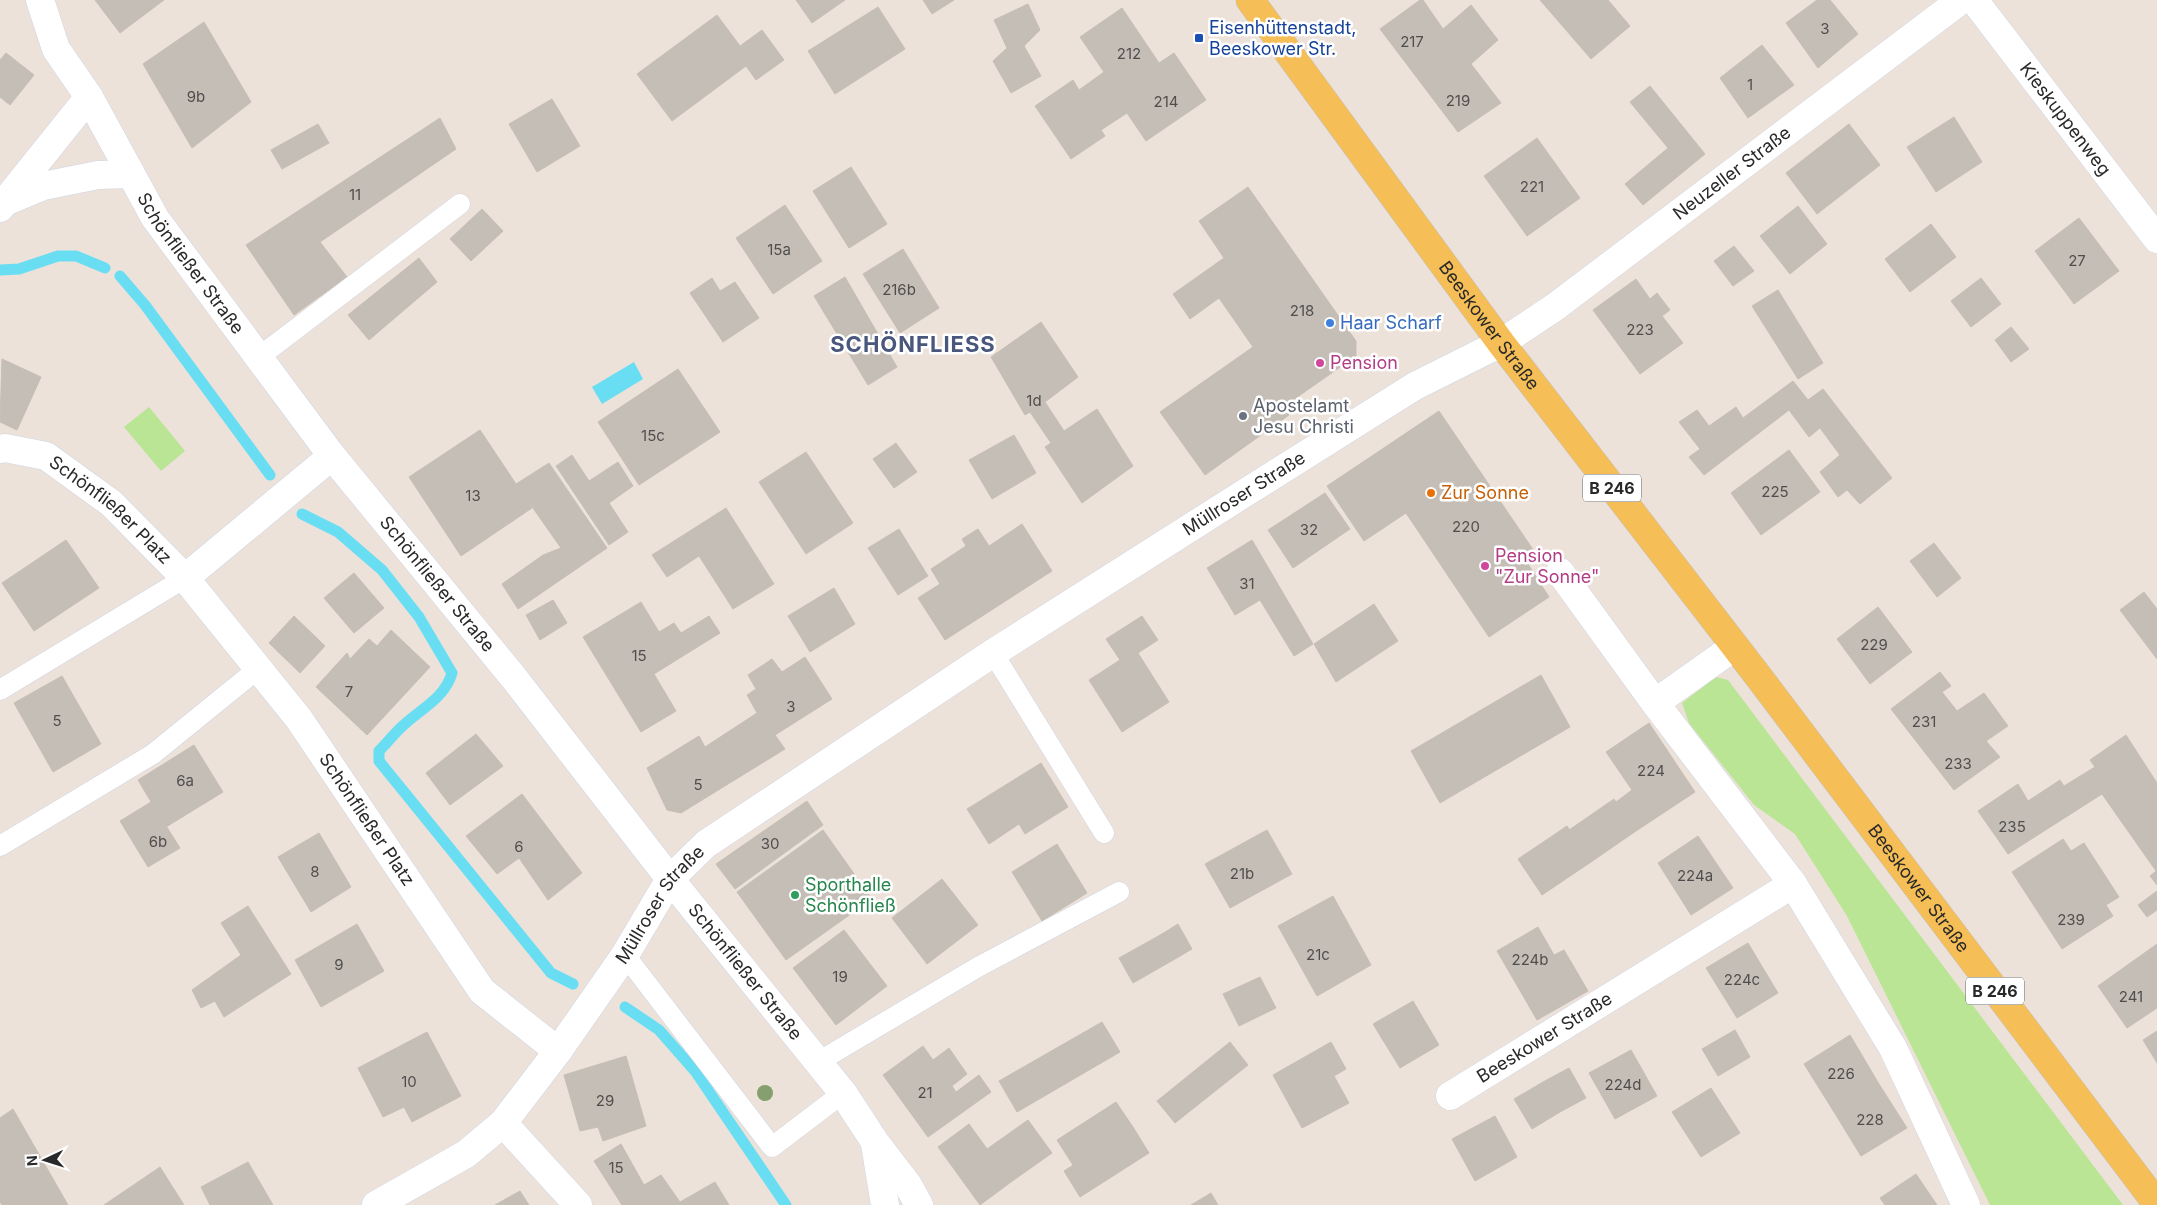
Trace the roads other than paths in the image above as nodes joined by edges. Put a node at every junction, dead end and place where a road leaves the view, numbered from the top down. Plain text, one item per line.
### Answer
1 (40, 0) edge
2 (1250, 0) edge
3 (1961, 0) edge
4 (1974, 0) edge
5 (89, 97) junction
6 (131, 174) junction
7 (460, 204) dead end
8 (2, 205) edge
9 (2157, 239) edge
10 (1501, 343) junction
11 (259, 357) junction
12 (0, 449) edge
13 (332, 456) junction
14 (1560, 572) dead end
15 (185, 578) junction
16 (1734, 647) junction
17 (994, 654) junction
18 (259, 668) junction
19 (0, 690) edge
20 (1655, 703) junction
21 (1104, 833) dead end
22 (0, 846) edge
23 (670, 879) junction
24 (1793, 884) junction
25 (1118, 892) dead end
26 (625, 955) junction
27 (558, 1051) junction
28 (818, 1062) junction
29 (843, 1093) junction
30 (1450, 1096) dead end
31 (503, 1123) junction
32 (875, 1142) junction
33 (2157, 1204) edge
34 (376, 1205) edge
35 (578, 1205) edge
36 (885, 1205) edge
37 (919, 1205) edge
38 (1966, 1205) edge

1 - 5 street, Schönfließer Straße
2 - 10 main road, Beeskower Straße / B 246
3 - 10 street, Neuzeller Straße
4 - 9 street, Kieskuppenweg
5 - 6 street, Schönfließer Straße
5 - 8 street
6 - 8 street
6 - 11 street, Schönfließer Straße
7 - 11 lane
10 - 16 main road, Beeskower Straße / B 246
10 - 17 street, Müllroser Straße
11 - 13 street, Schönfließer Straße
12 - 15 street, Schönfließer Platz
13 - 15 street, Schönfließer Platz
13 - 23 street, Schönfließer Straße
14 - 20 street
15 - 18 street, Schönfließer Platz
15 - 19 lane
16 - 20 street
16 - 33 main road, Beeskower Straße / B 246
17 - 21 lane
17 - 23 street, Müllroser Straße
18 - 22 lane
18 - 27 street, Schönfließer Platz
20 - 24 street
23 - 26 street, Müllroser Straße
23 - 28 street, Schönfließer Straße
24 - 30 street, Beeskower Straße
24 - 38 street
25 - 28 lane
26 - 27 street, Müllroser Straße
26 - 29 lane
27 - 31 street, Müllroser Straße
28 - 29 street, Schönfließer Straße
29 - 32 street, Schönfließer Straße
31 - 34 street, Müllroser Straße
31 - 35 street
32 - 36 street, Schönfließer Straße
32 - 37 street, Schönfließer Straße

